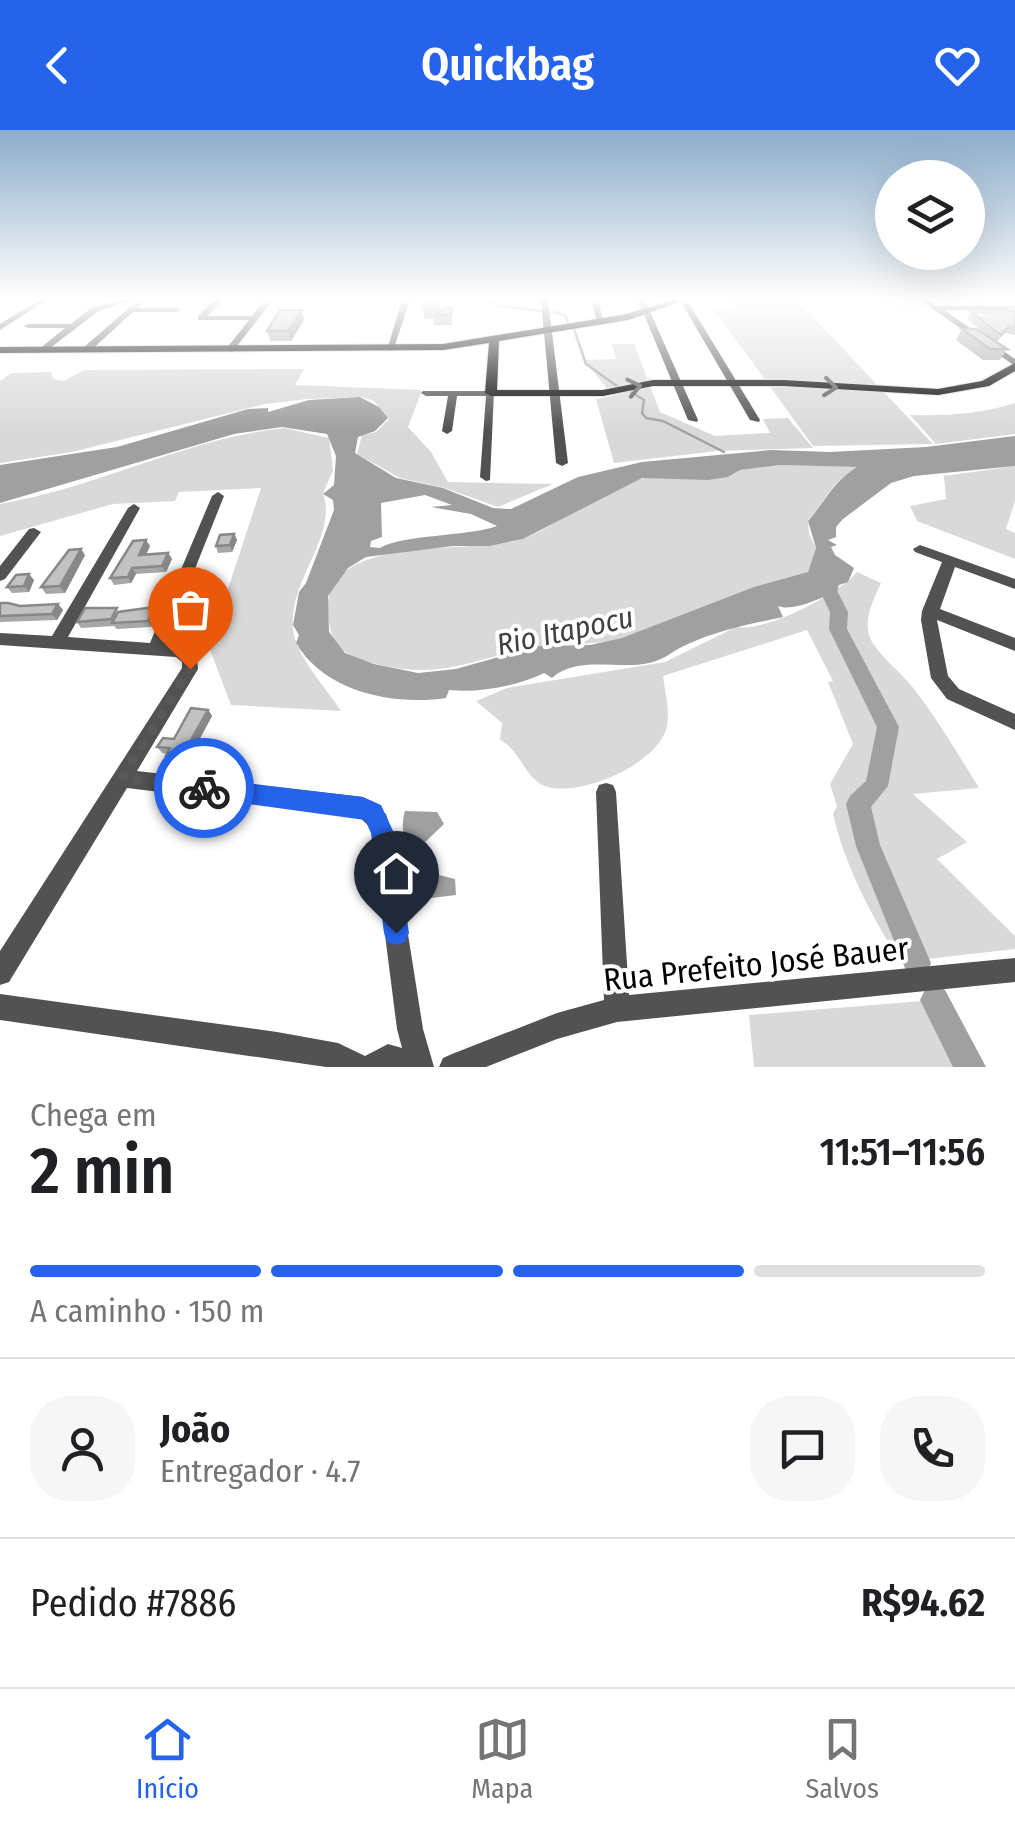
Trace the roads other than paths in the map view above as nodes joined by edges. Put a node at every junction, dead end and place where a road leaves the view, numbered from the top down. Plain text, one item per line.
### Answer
1 (50, 344) edge
2 (92, 344) edge
3 (234, 344) edge
4 (391, 344) edge
5 (467, 344) edge
6 (494, 344) edge
7 (549, 344) edge
8 (660, 344) edge
9 (709, 344) edge
10 (987, 344) edge
11 (390, 348) junction
12 (230, 349) junction
13 (0, 350) edge
14 (42, 350) junction
15 (86, 350) junction
16 (1015, 364) edge
17 (677, 383) junction
18 (733, 383) junction
19 (426, 392) dead end
20 (455, 392) junction
21 (491, 393) junction
22 (555, 393) junction
23 (694, 420) dead end
24 (755, 420) dead end
25 (449, 430) dead end
26 (562, 463) dead end
27 (486, 477) dead end
28 (218, 496) dead end
29 (134, 508) dead end
30 (34, 532) dead end
31 (920, 549) dead end
32 (950, 560) junction
33 (0, 576) edge
34 (1015, 584) edge
35 (930, 612) junction
36 (1, 640) edge
37 (57, 642) junction
38 (1015, 646) edge
39 (155, 649) junction
40 (1015, 722) edge
41 (122, 778) junction
42 (606, 792) dead end
43 (1015, 970) edge
44 (0, 973) edge
45 (0, 1006) edge
46 (617, 1009) junction
47 (490, 1059) edge
48 (389, 1064) edge
49 (452, 1067) edge

1 - 14 street
2 - 15 street
3 - 12 street
4 - 11 street
5 - 11 main road
6 - 21 main road
7 - 22 street
8 - 17 street
9 - 18 street
10 - 16 street
11 - 12 main road
12 - 15 main road
13 - 14 main road
14 - 15 main road
18 -> 16 main road
17 - 18 main road
22 -> 17 main road
17 - 23 street
18 - 24 street
19 - 20 street
20 - 21 street
20 - 25 street
21 - 22 main road
21 - 27 street
22 - 26 street
28 - 39 street
29 - 37 street
30 - 33 street
31 - 32 street
32 - 34 street
32 - 35 street
35 - 38 street
35 - 40 street
36 - 37 street
37 - 39 street
39 - 41 street
41 - 44 street
41 - 48 street
42 - 46 street
43 - 46 street, Rua Prefeito José Bauer
45 - 48 street
46 - 47 street, Rua Prefeito José Bauer
47 - 49 street, Rua Prefeito José Bauer

